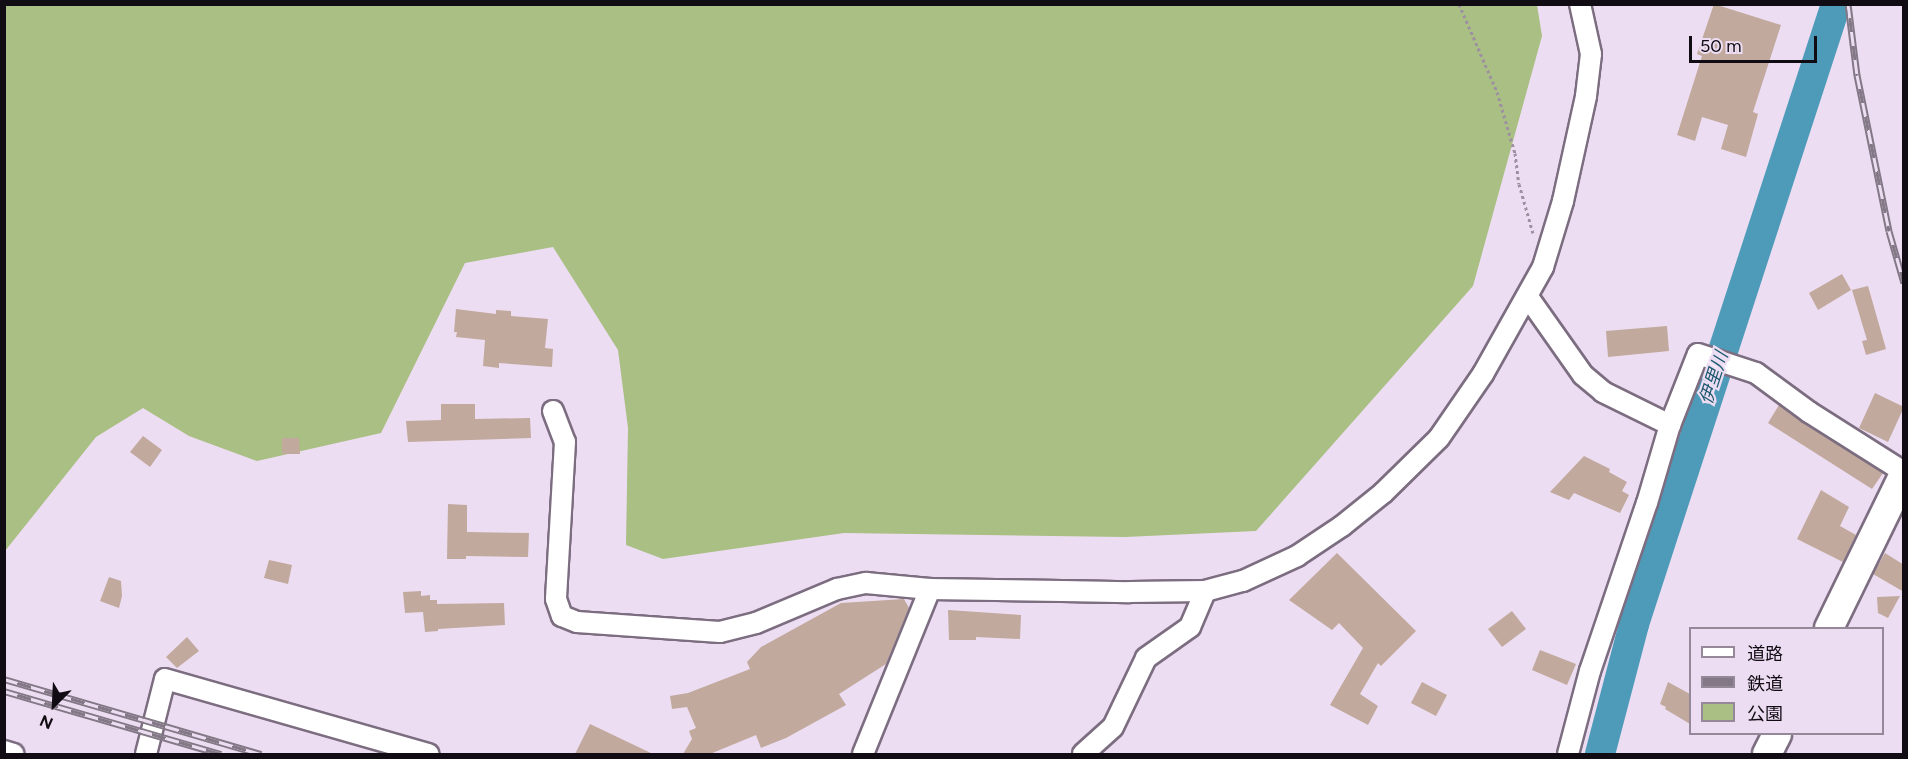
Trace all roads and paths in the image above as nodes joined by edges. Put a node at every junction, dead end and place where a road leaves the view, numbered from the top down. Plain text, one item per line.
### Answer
1 (1459, 4) edge
2 (1580, 4) edge
3 (1543, 267) junction
4 (1528, 297) junction
5 (553, 411) dead end
6 (1670, 425) junction
7 (1904, 473) edge
8 (1896, 513) edge
9 (930, 589) junction
10 (1205, 591) junction
11 (1830, 627) edge
12 (1776, 735) edge
13 (4, 750) edge
14 (14, 754) edge
15 (146, 754) edge
16 (429, 754) edge
17 (863, 754) edge
18 (1083, 754) edge
19 (1568, 754) edge
20 (1767, 754) edge

1 - 3 path
2 - 3 street
3 - 4 street
4 - 6 street
4 - 10 street
5 - 9 street
6 - 7 street
6 - 19 street
7 - 8 main road
8 - 11 main road
9 - 10 street
9 - 17 street
10 - 18 street
12 - 20 main road
13 - 14 street
15 - 16 street

